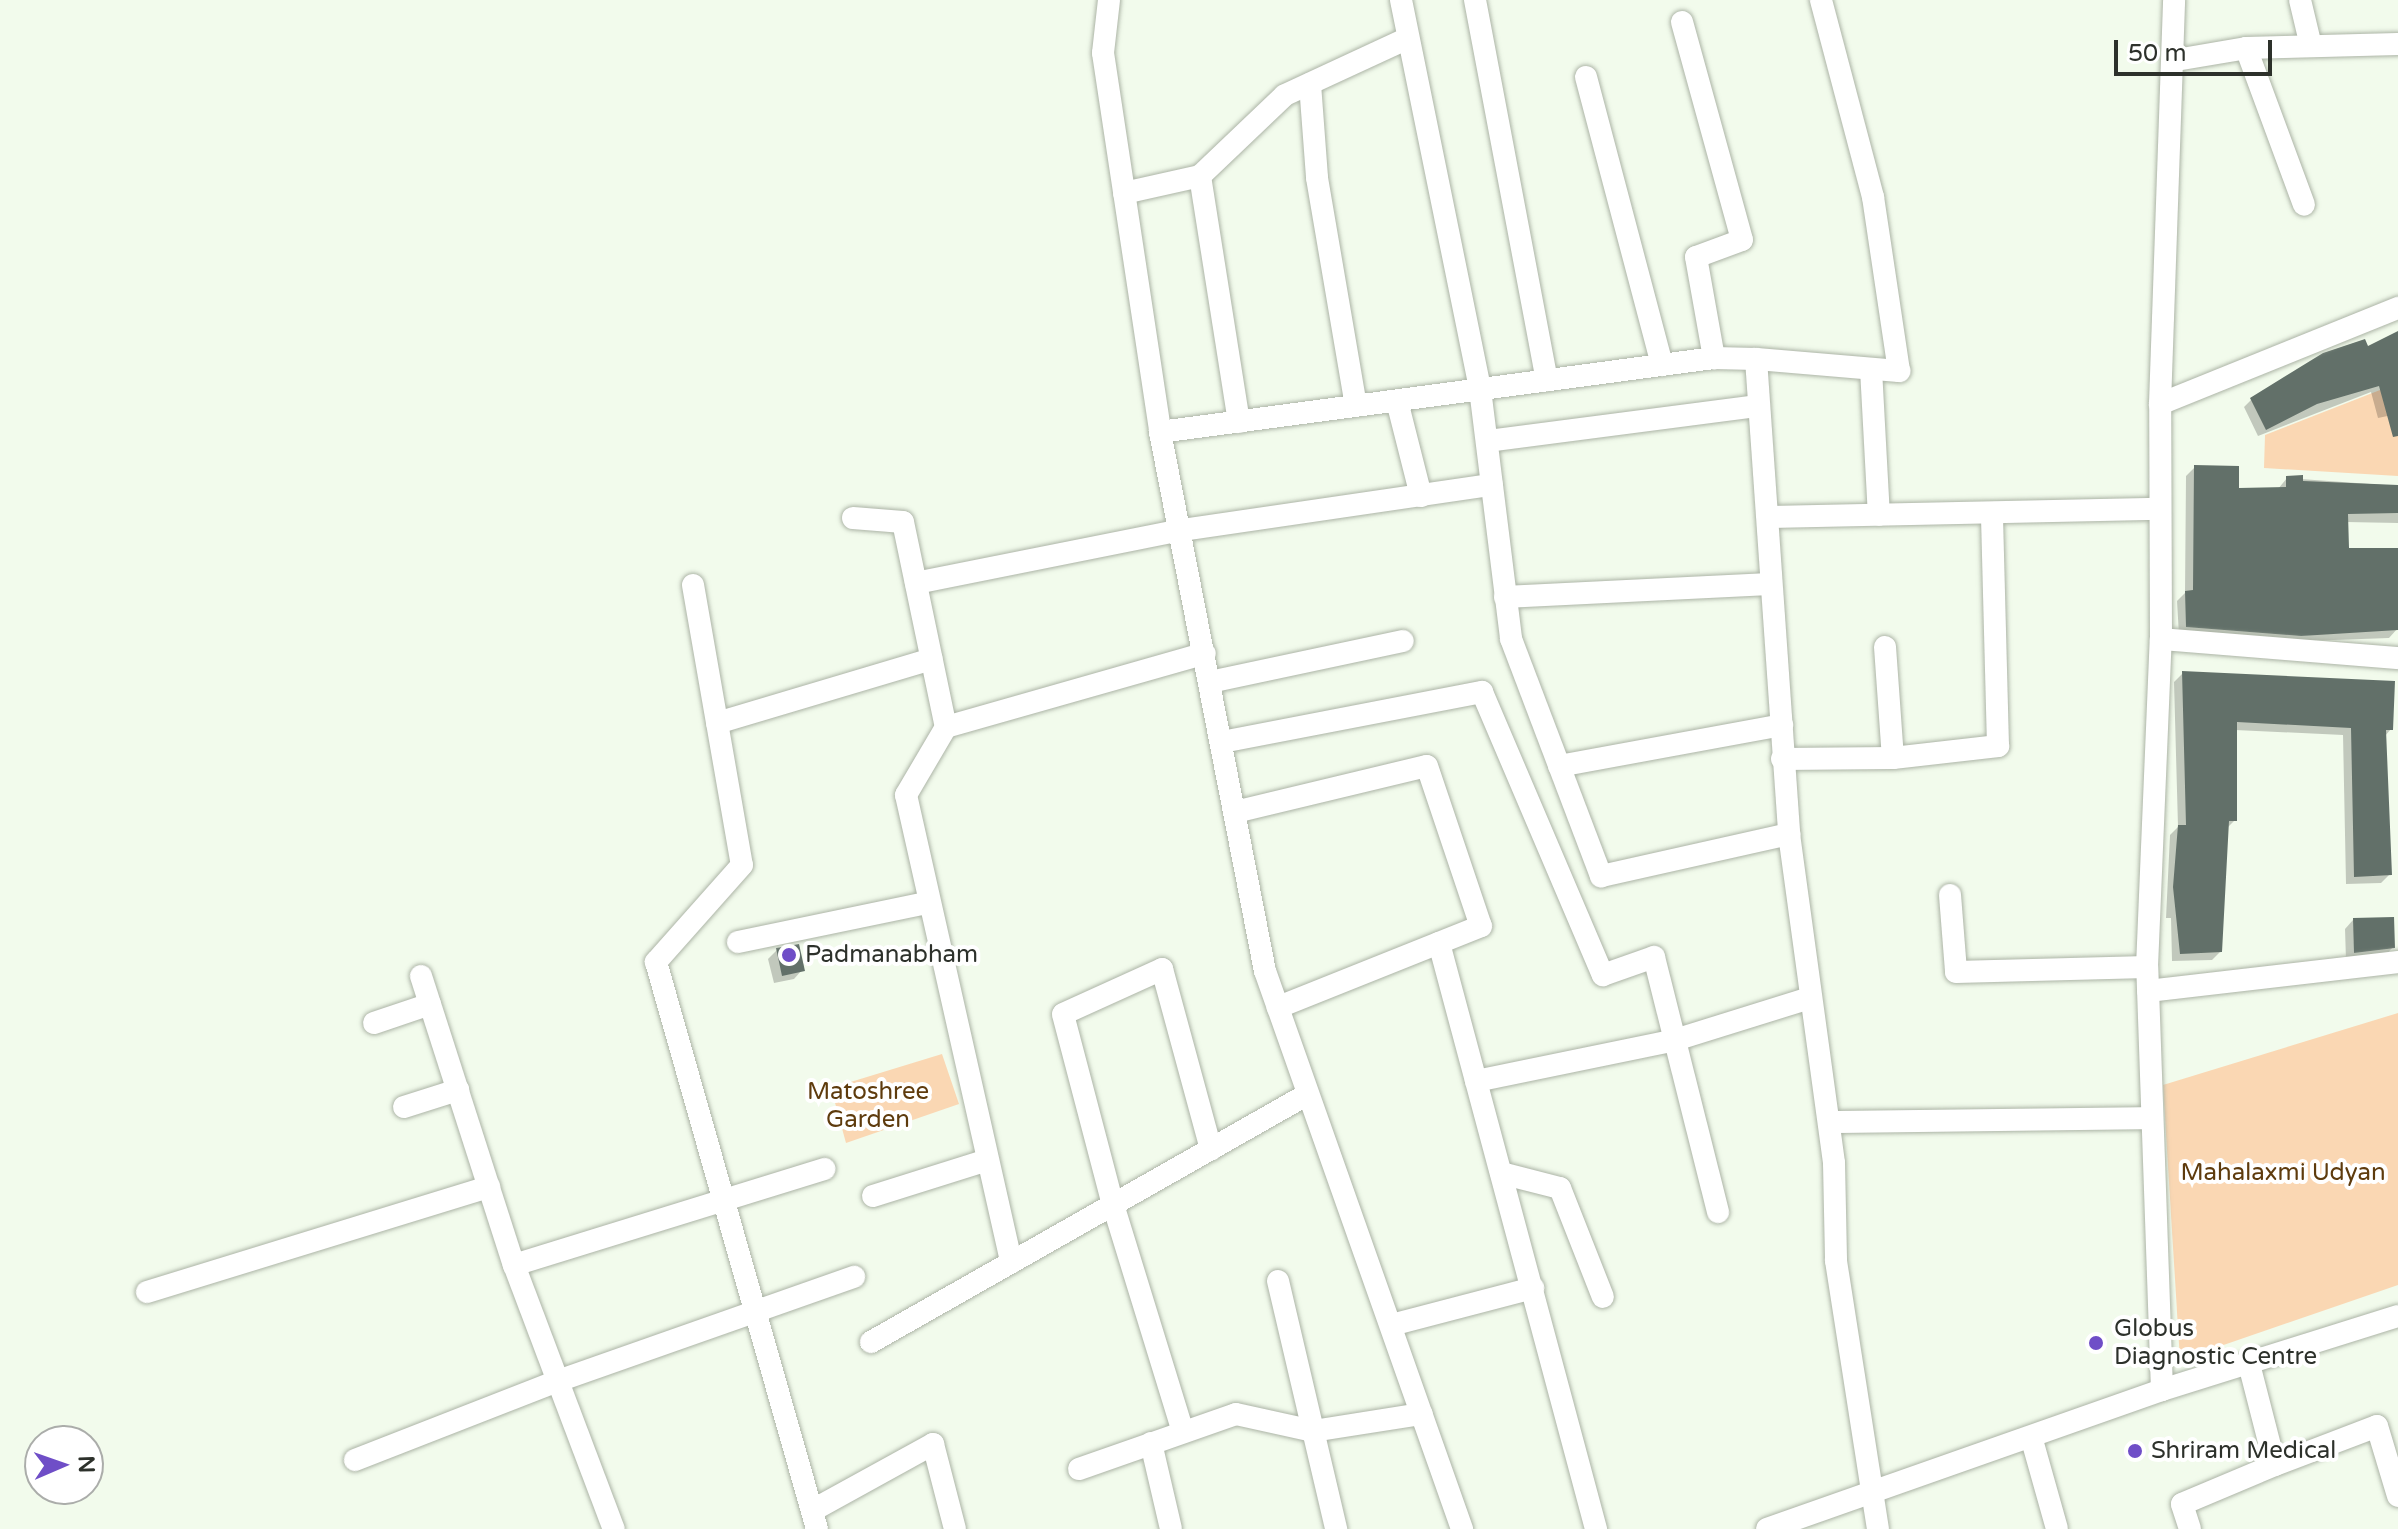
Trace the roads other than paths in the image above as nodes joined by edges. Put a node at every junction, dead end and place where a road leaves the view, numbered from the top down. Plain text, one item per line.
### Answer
1 (1109, 0) edge
2 (1401, 0) edge
3 (1475, 0) edge
4 (1821, 0) edge
5 (2174, 0) edge
6 (2300, 0) edge
7 (1682, 22) dead end
8 (1406, 39) junction
9 (2398, 44) edge
10 (2311, 46) junction
11 (2246, 48) junction
12 (2176, 60) junction
13 (1586, 77) dead end
14 (1310, 84) junction
15 (1200, 176) junction
16 (1124, 193) junction
17 (2304, 205) dead end
18 (2398, 308) edge
19 (1714, 358) junction
20 (1756, 359) junction
21 (1662, 365) junction
22 (1871, 369) junction
23 (1547, 380) junction
24 (1480, 389) junction
25 (1397, 401) junction
26 (2160, 404) junction
27 (1356, 406) junction
28 (1757, 406) junction
29 (1239, 422) junction
30 (1160, 432) junction
31 (1488, 441) junction
32 (1492, 485) junction
33 (1421, 496) junction
34 (2160, 509) junction
35 (1992, 513) junction
36 (1879, 515) junction
37 (1769, 517) junction
38 (853, 518) dead end
39 (1182, 530) junction
40 (916, 583) junction
41 (1769, 584) junction
42 (693, 585) dead end
43 (1505, 597) junction
44 (2161, 639) junction
45 (1403, 641) dead end
46 (1885, 647) dead end
47 (1205, 653) junction
48 (2398, 658) edge
49 (932, 659) junction
50 (1210, 682) junction
51 (717, 723) junction
52 (1782, 725) junction
53 (946, 727) junction
54 (1222, 742) junction
55 (1893, 758) junction
56 (1782, 759) junction
57 (1559, 766) junction
58 (1235, 812) junction
59 (1789, 834) junction
60 (1950, 895) dead end
61 (927, 903) junction
62 (738, 942) dead end
63 (1439, 943) junction
64 (2398, 962) edge
65 (2147, 967) junction
66 (421, 976) dead end
67 (2148, 991) junction
68 (1810, 998) junction
69 (430, 1004) junction
70 (1278, 1007) junction
71 (374, 1023) dead end
72 (1675, 1040) junction
73 (1476, 1081) junction
74 (458, 1090) junction
75 (1308, 1094) junction
76 (404, 1107) dead end
77 (2149, 1118) junction
78 (1829, 1122) junction
79 (1211, 1149) junction
80 (987, 1160) junction
81 (825, 1169) dead end
82 (1501, 1173) junction
83 (489, 1187) junction
84 (873, 1196) dead end
85 (725, 1201) junction
86 (1113, 1205) junction
87 (1718, 1212) dead end
88 (1011, 1262) junction
89 (514, 1265) junction
90 (854, 1277) dead end
91 (1278, 1281) dead end
92 (1533, 1288) junction
93 (147, 1292) dead end
94 (1603, 1297) dead end
95 (757, 1311) junction
96 (2398, 1316) edge
97 (1391, 1325) junction
98 (871, 1342) dead end
99 (2249, 1364) junction
100 (558, 1381) junction
101 (2162, 1390) junction
102 (1422, 1414) junction
103 (1313, 1431) junction
104 (1183, 1432) junction
105 (2032, 1440) junction
106 (1151, 1443) junction
107 (355, 1460) dead end
108 (2275, 1465) junction
109 (1079, 1469) dead end
110 (1872, 1489) junction
111 (2398, 1496) edge
112 (816, 1519) edge
113 (614, 1529) edge
114 (955, 1529) edge
115 (1171, 1529) edge
116 (1336, 1529) edge
117 (1462, 1529) edge
118 (1596, 1529) edge
119 (1767, 1529) edge
120 (1878, 1529) edge
121 (2057, 1529) edge
122 (2190, 1529) edge

1 - 16 street
2 - 8 street
3 - 23 street
4 - 22 street
5 - 12 street
6 - 10 street
7 - 19 street
8 - 14 street
8 - 24 street
9 - 10 street
10 - 11 street
11 - 12 street
11 - 17 street
12 - 26 street
13 - 21 street
14 - 15 street
14 - 27 street
15 - 16 street
15 - 29 street
16 - 30 street
18 - 26 street
19 - 20 street
19 - 21 street
20 - 22 street
20 - 28 street
21 - 23 street
22 - 36 street
23 - 24 street
24 - 25 street
24 - 31 street
25 - 27 street
25 - 33 street
26 - 34 street
27 - 29 street
28 - 31 street
28 - 37 street
29 - 30 street
30 - 39 street
31 - 32 street
32 - 33 street
32 - 43 street
33 - 39 street
34 - 35 street
34 - 44 street
35 - 36 street
35 - 55 street
36 - 37 street
37 - 41 street
38 - 40 street
39 - 40 street
39 - 47 street
40 - 49 street
41 - 43 street
41 - 52 street
42 - 51 street
43 - 57 street
44 - 48 street
44 - 65 street
45 - 50 street
46 - 55 street
47 - 50 street
47 - 53 street
49 - 51 street
49 - 53 street
50 - 54 street
51 - 85 street
52 - 56 street
52 - 57 street
53 - 61 street
54 - 58 street
54 - 72 street
55 - 56 street
56 - 59 street
57 - 59 street
58 - 63 street
58 - 70 street
59 - 68 street
60 - 65 street
61 - 62 street
61 - 80 street
63 - 70 street
63 - 73 street
64 - 67 street
65 - 67 street
66 - 69 street
67 - 77 street
68 - 72 street
68 - 78 street
69 - 71 street
69 - 74 street
70 - 75 street
72 - 73 street
72 - 87 street
73 - 82 street
74 - 76 street
74 - 83 street
75 - 79 street
75 - 97 street
77 - 78 street
77 - 101 street
78 - 110 street
79 - 86 street
79 - 86 street
80 - 84 street
80 - 88 street
81 - 85 street
82 - 92 street
82 - 94 street
83 - 89 street
83 - 93 street
85 - 89 street
85 - 95 street
86 - 88 street
86 - 104 street
88 - 98 street
89 - 100 street
90 - 95 street
91 - 103 street
92 - 97 street
92 - 118 street
95 - 100 street
95 - 112 street
96 - 99 street
97 - 102 street
99 - 101 street
99 - 108 street
100 - 107 street
100 - 113 street
101 - 105 street
102 - 103 street
102 - 117 street
103 - 104 street
103 - 116 street
104 - 106 street
105 - 110 street
105 - 121 street
106 - 109 street
106 - 115 street
108 - 111 street
108 - 122 street
110 - 119 street
110 - 120 street
112 - 114 street

